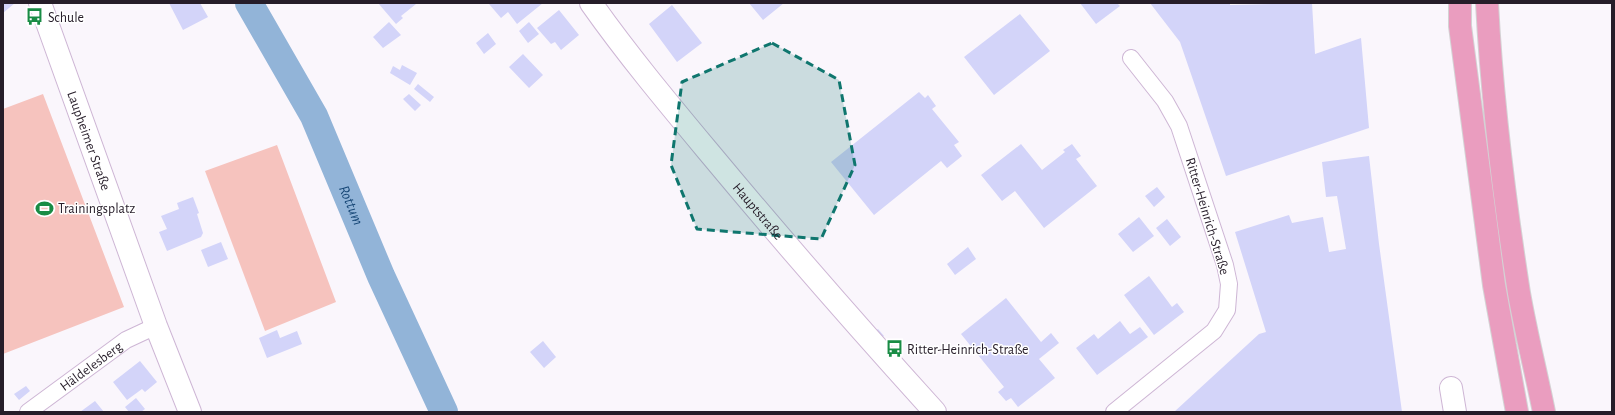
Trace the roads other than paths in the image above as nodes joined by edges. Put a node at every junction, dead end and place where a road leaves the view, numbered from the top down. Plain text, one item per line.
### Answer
1 (40, 3) edge
2 (591, 3) edge
3 (1460, 3) edge
4 (1487, 3) edge
5 (1131, 58) dead end
6 (156, 326) junction
7 (1450, 388) dead end
8 (28, 412) edge
9 (190, 412) edge
10 (935, 412) edge
11 (1114, 412) edge
12 (1455, 412) edge
13 (1517, 412) edge
14 (1544, 412) edge

1 - 6 main road, Laupheimer Straße
2 - 10 main road, Hauptstraße
3 - 13 highway
4 - 14 highway
5 - 11 street, Ritter-Heinrich-Straße
6 - 8 street, Häldelesberg
6 - 9 main road, Laupheimer Straße
7 - 12 main road

